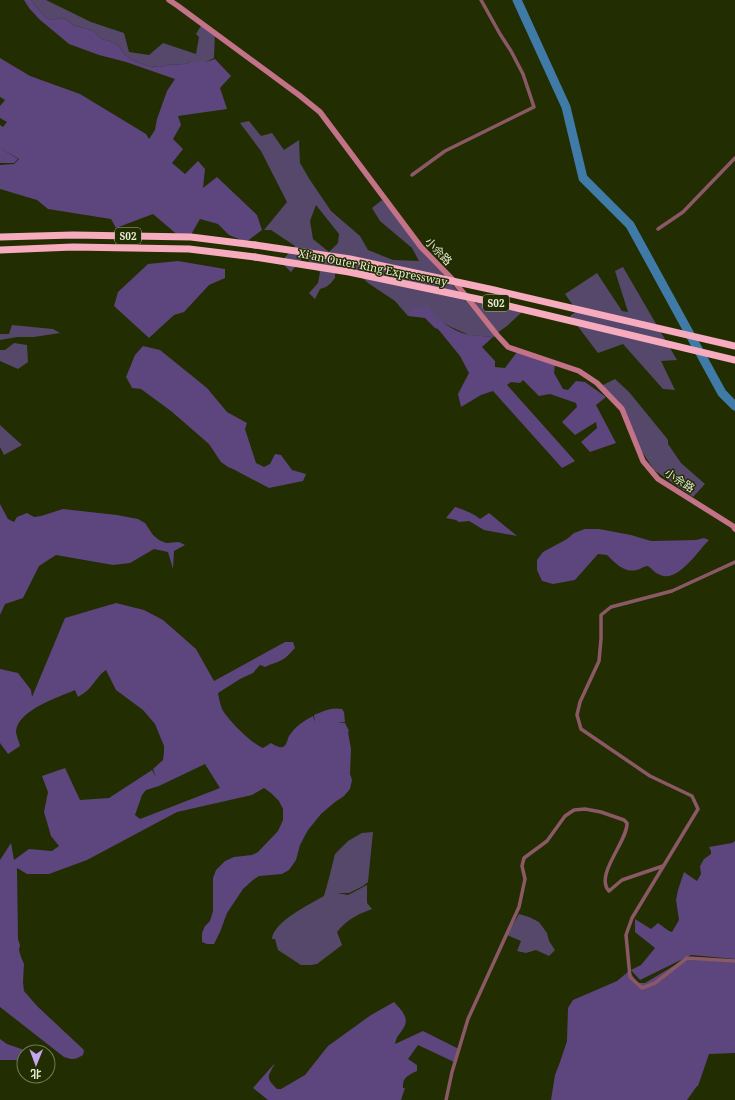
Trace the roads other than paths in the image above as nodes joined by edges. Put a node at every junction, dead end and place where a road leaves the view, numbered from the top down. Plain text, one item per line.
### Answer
1 (168, 0) edge
2 (481, 0) edge
3 (735, 158) edge
4 (412, 176) dead end
5 (658, 229) dead end
6 (0, 237) edge
7 (0, 250) edge
8 (735, 346) edge
9 (735, 360) edge
10 (735, 528) edge
11 (735, 562) edge
12 (663, 866) junction
13 (735, 961) edge
14 (446, 1100) edge

1 - 10 street, 小佘路
2 - 4 street
3 - 5 street
6 - 8 highway, Xi'an Outer Ring Expressway / S02, bridge
7 - 9 highway, Xi'an Outer Ring Expressway / S02, bridge
11 - 12 street
12 - 13 street
12 - 14 street

